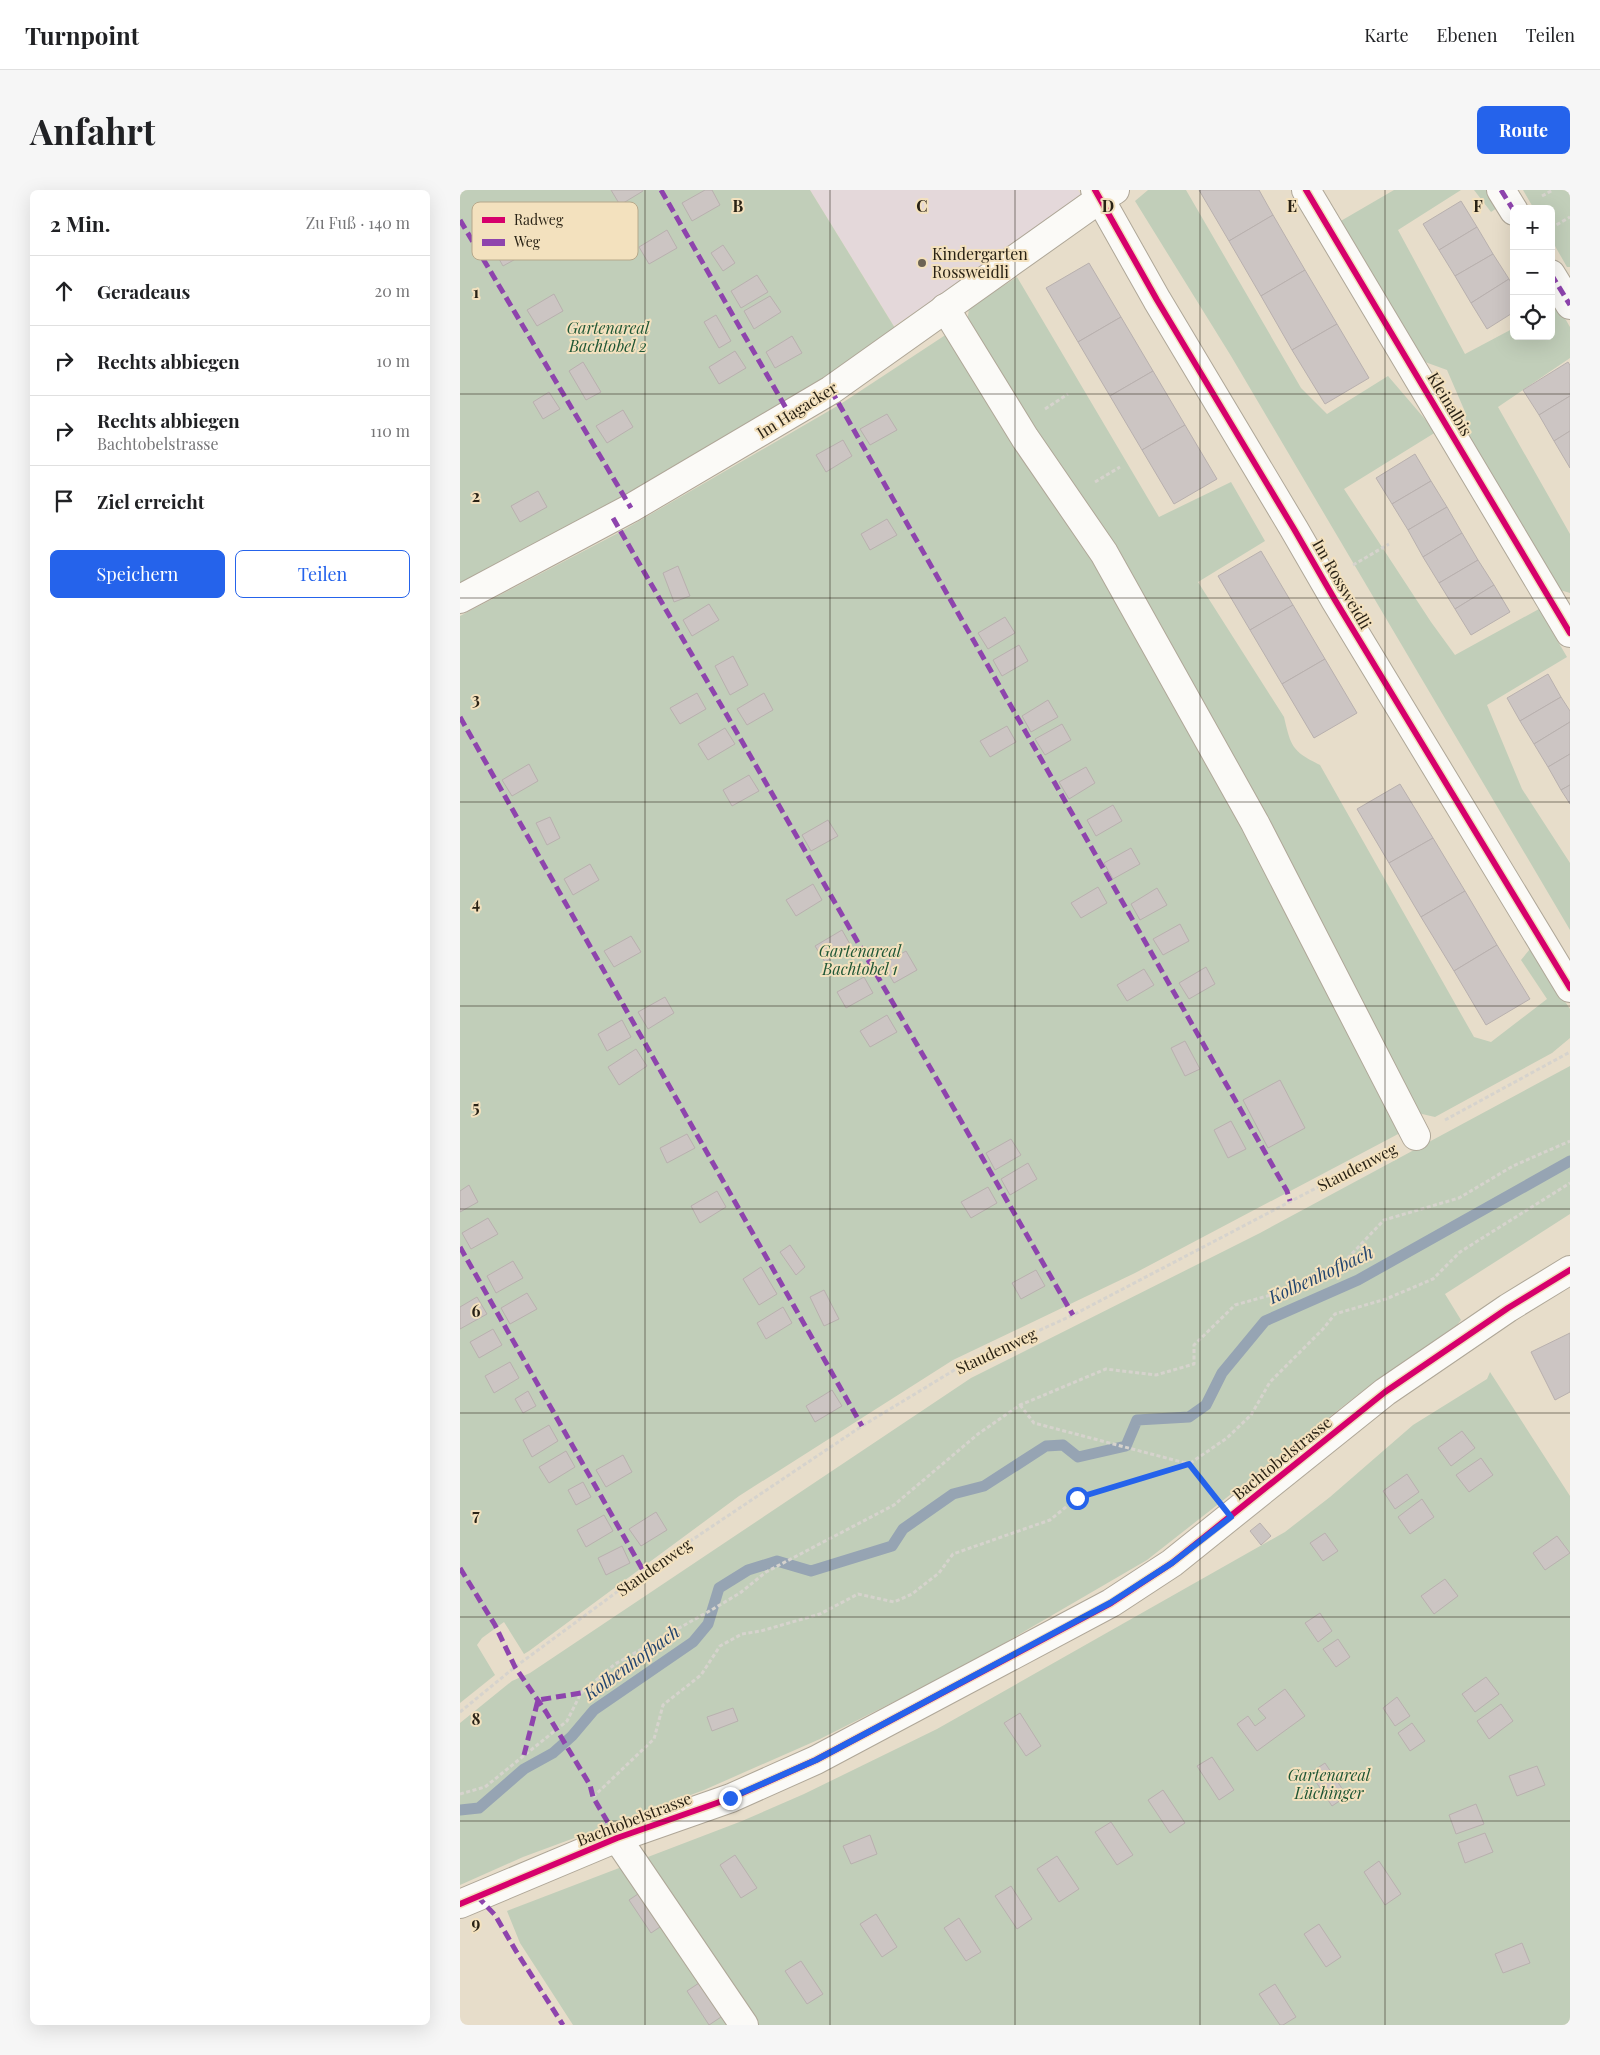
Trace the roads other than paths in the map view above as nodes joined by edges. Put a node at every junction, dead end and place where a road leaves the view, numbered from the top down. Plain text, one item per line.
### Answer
1 (1306, 190) edge
2 (1501, 190) edge
3 (1104, 193) edge
4 (1510, 205) edge
5 (1555, 281) edge
6 (1570, 305) edge
7 (944, 308) junction
8 (460, 599) edge
9 (1570, 633) edge
10 (1570, 988) edge
11 (1416, 1136) road end
12 (1570, 1270) edge
13 (617, 1838) junction
14 (460, 1904) edge
15 (744, 2025) edge

1 - 9 street, Kleinalbis
2 - 4 street
3 - 7 street, Im Hagacker
3 - 10 street, Im Rossweidli
5 - 6 street
7 - 8 street, Im Hagacker
7 - 11 street
12 - 13 street, Bachtobelstrasse
13 - 14 street, Bachtobelstrasse
13 - 15 street

